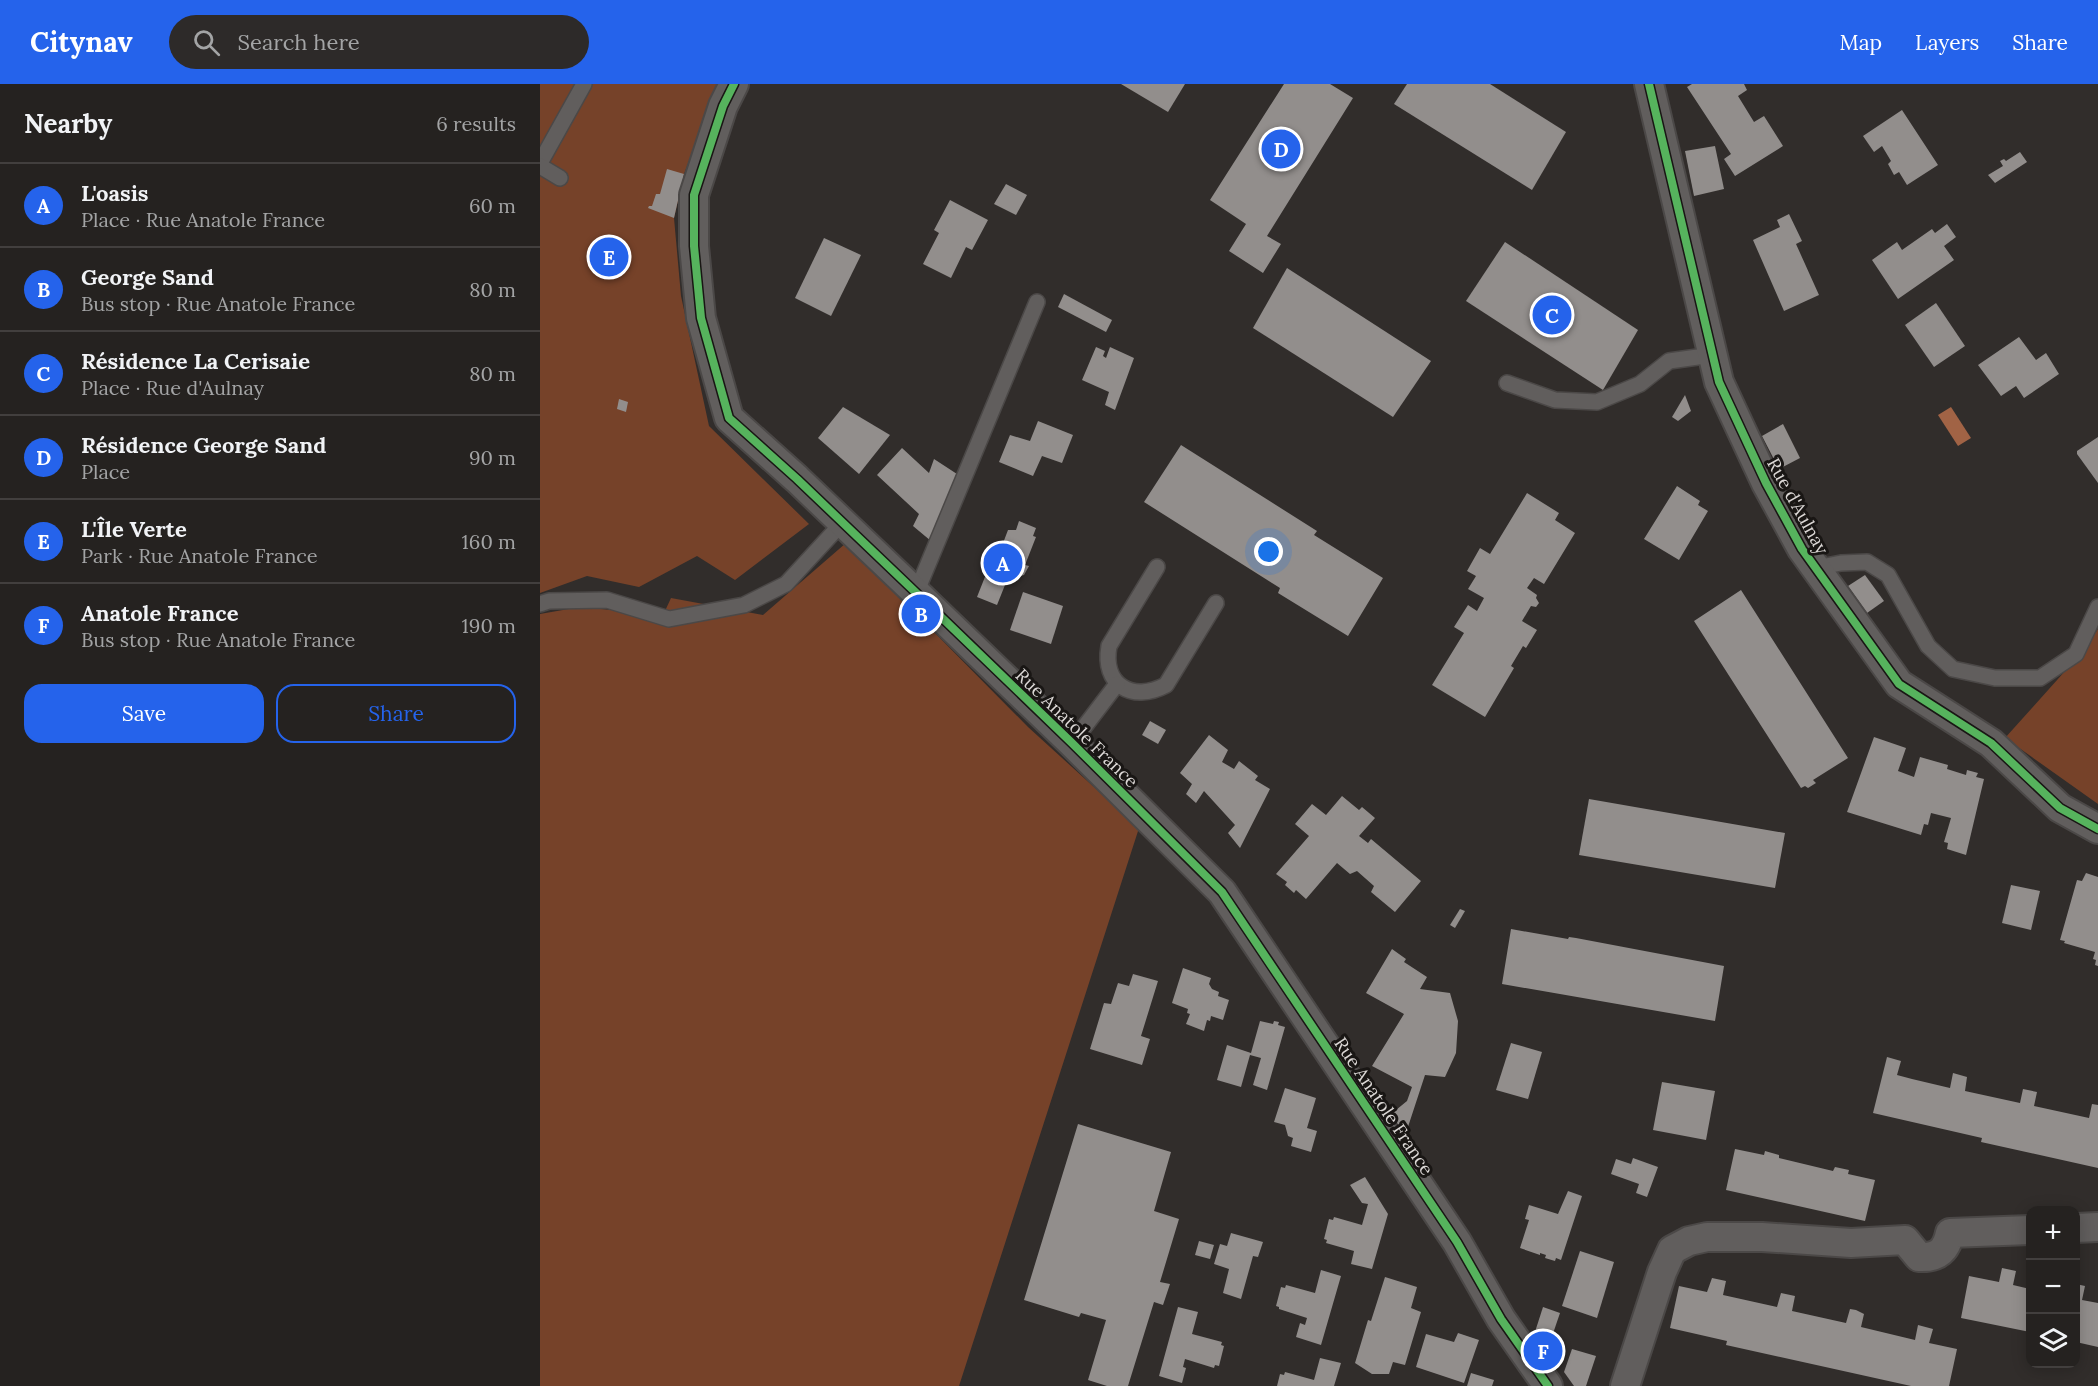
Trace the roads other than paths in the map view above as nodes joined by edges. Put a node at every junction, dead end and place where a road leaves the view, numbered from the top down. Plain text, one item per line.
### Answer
1 (584, 84) edge
2 (734, 84) edge
3 (1649, 84) edge
4 (540, 164) edge
5 (560, 178) dead end
6 (1037, 302) dead end
7 (1712, 355) junction
8 (1507, 383) dead end
9 (843, 522) junction
10 (1156, 567) dead end
11 (1816, 568) junction
12 (916, 593) junction
13 (1216, 603) dead end
14 (540, 604) edge
15 (2098, 607) edge
16 (1117, 684) junction
17 (1072, 743) junction
18 (2098, 829) edge
19 (2098, 1227) edge
20 (2080, 1228) edge
21 (2026, 1230) edge
22 (1548, 1386) edge
23 (1625, 1386) edge

1 - 4 lane
2 - 9 street, Rue Anatole France
3 - 7 street, Rue d'Aulnay
4 - 5 lane
6 - 12 lane
7 - 8 lane
7 - 11 street, Rue d'Aulnay
9 - 12 street, Rue Anatole France
9 - 14 lane
10 - 16 lane
11 - 15 lane
11 - 18 street, Rue d'Aulnay
12 - 17 street, Rue Anatole France
13 - 16 lane
16 - 17 lane
17 - 22 street, Rue Anatole France
19 - 20 street
21 - 23 street

